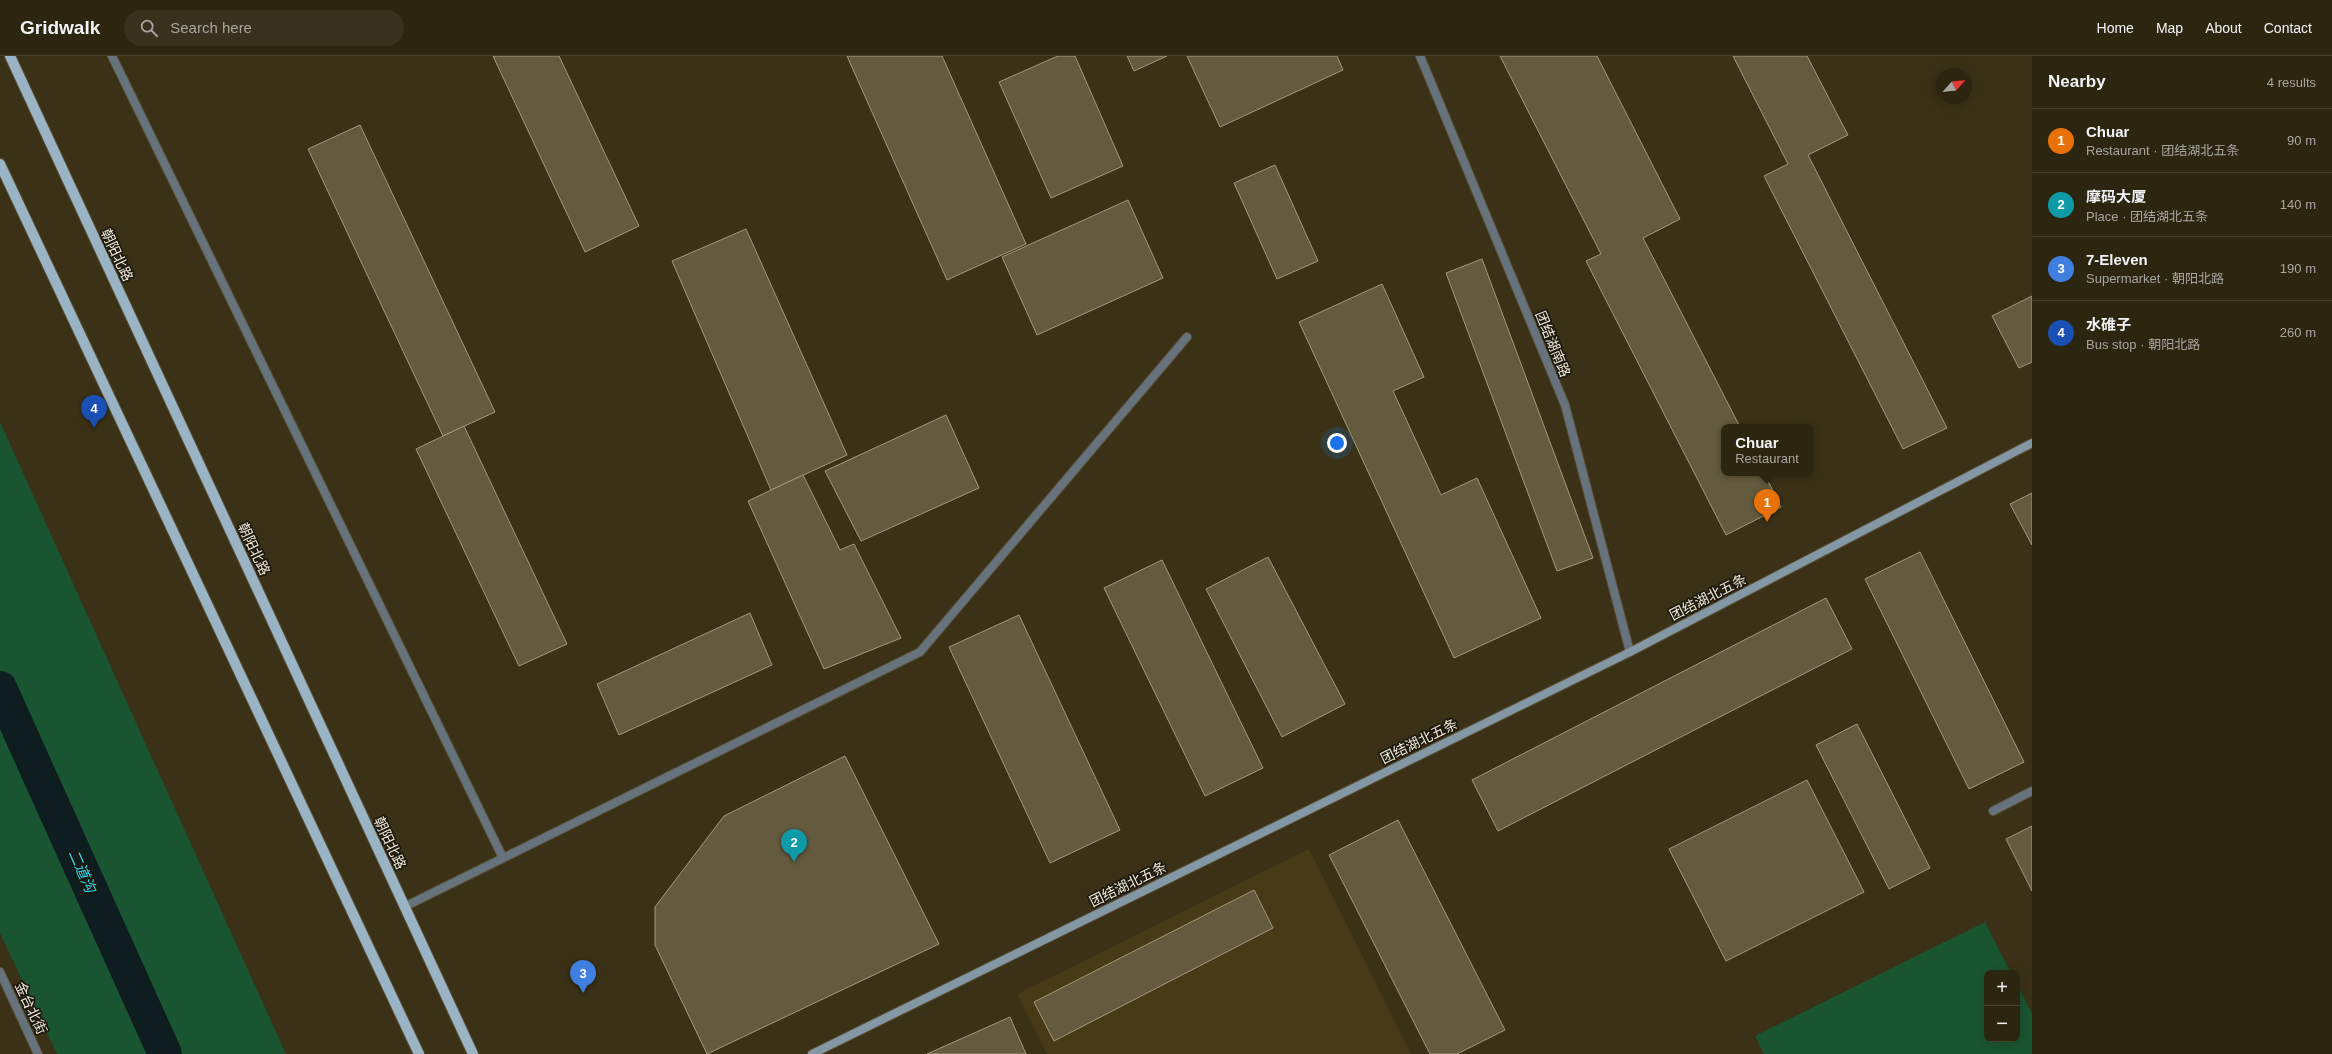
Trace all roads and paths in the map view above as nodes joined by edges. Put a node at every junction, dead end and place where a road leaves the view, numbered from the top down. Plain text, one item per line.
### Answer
1 (10, 56) edge
2 (112, 56) edge
3 (1420, 56) edge
4 (0, 164) edge
5 (1187, 337) dead end
6 (2032, 443) edge
7 (1630, 652) junction
8 (2032, 790) edge
9 (1993, 811) dead end
10 (503, 858) junction
11 (404, 907) junction
12 (0, 972) edge
13 (38, 1054) edge
14 (420, 1054) edge
15 (473, 1054) edge
16 (812, 1054) edge

1 - 11 main road, 朝阳北路
2 - 10 street
3 - 7 street, 团结湖南路
4 - 14 main road
5 - 10 street
6 - 7 street, 团结湖北五条
7 - 16 street, 团结湖北五条
8 - 9 street
10 - 11 street
11 - 15 main road, 朝阳北路
12 - 13 street, 金台北街

